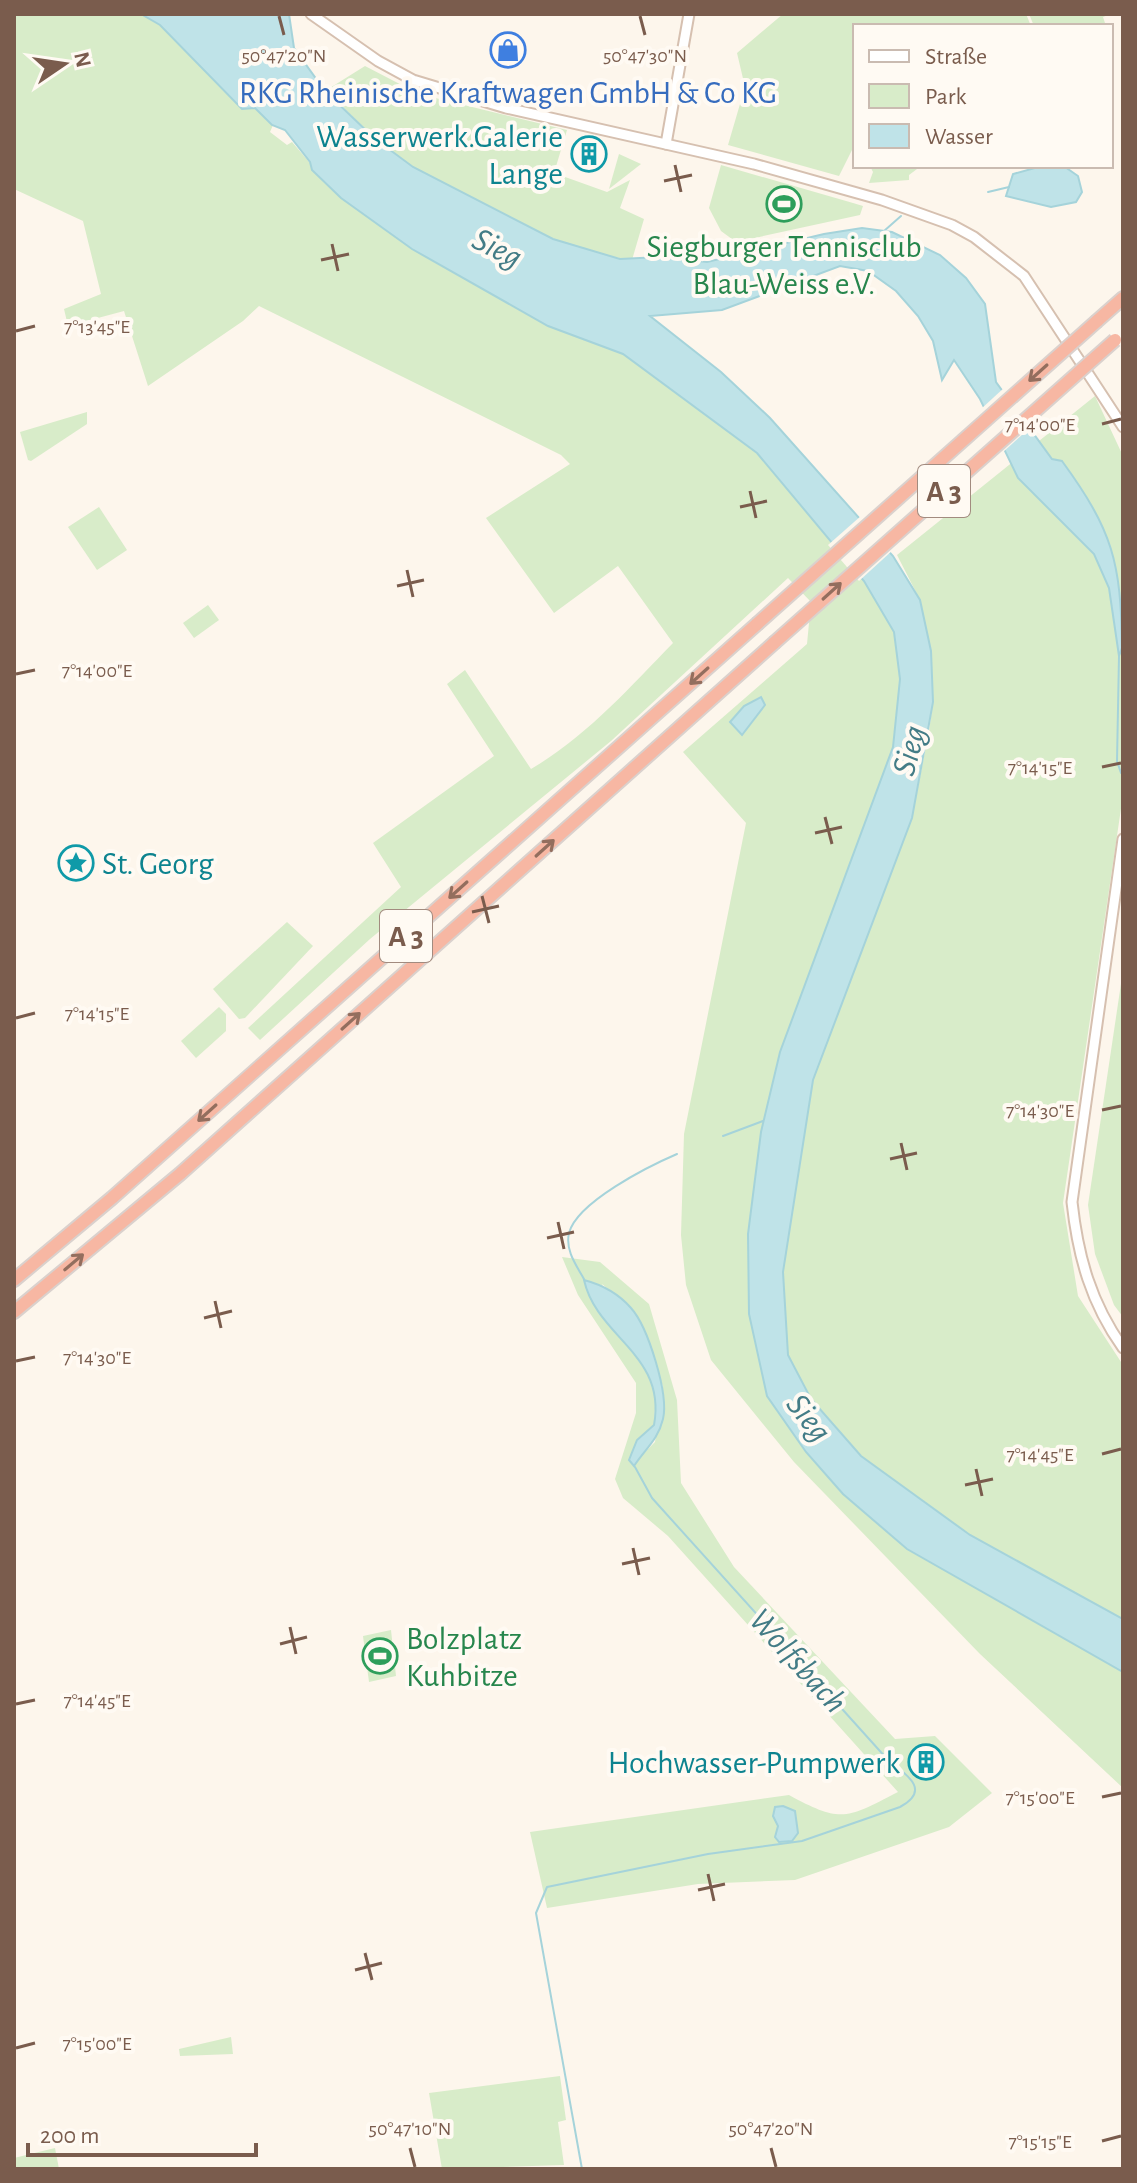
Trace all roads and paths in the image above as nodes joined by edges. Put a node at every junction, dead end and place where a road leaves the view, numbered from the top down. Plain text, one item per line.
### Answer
1 (311, 14) edge
2 (689, 14) edge
3 (666, 144) junction
4 (1123, 298) edge
5 (1119, 336) edge
6 (1123, 427) edge
7 (1123, 839) edge
8 (14, 1280) edge
9 (14, 1312) edge
10 (1123, 1348) edge

1 - 3 main road
2 - 3 main road
3 - 6 main road
4 -> 8 highway, A 3, bridge
9 -> 5 highway, A 3, bridge
7 - 10 main road

